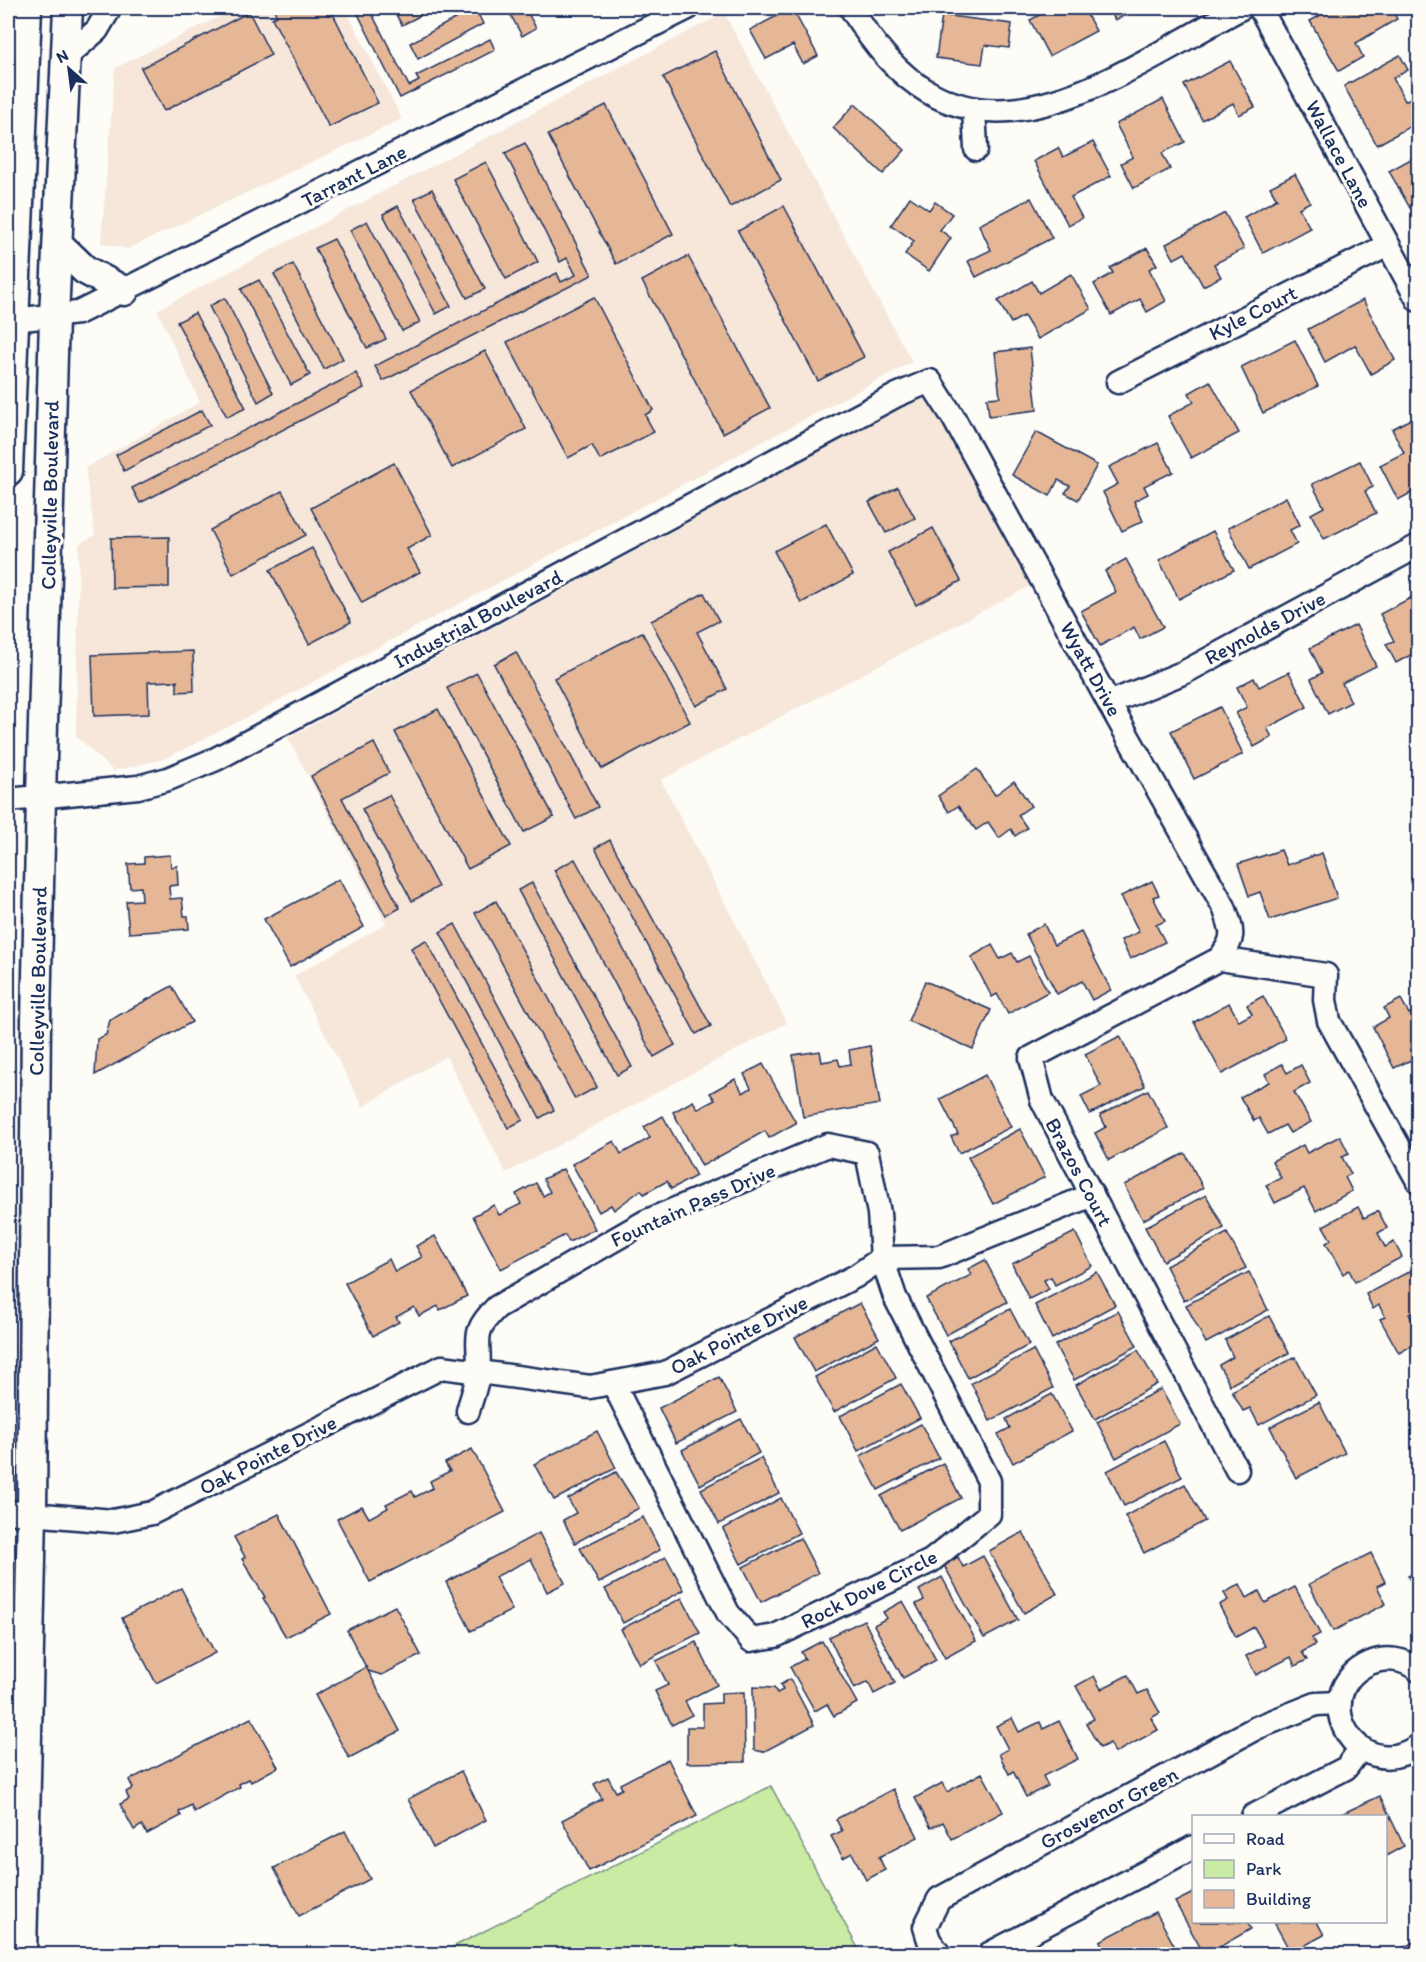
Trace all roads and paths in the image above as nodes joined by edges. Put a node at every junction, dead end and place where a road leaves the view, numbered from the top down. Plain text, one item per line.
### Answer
1 (27, 8) edge
2 (68, 8) edge
3 (110, 8) edge
4 (688, 8) edge
5 (851, 8) edge
6 (1242, 8) edge
7 (1260, 8) edge
8 (67, 57) junction
9 (974, 109) junction
10 (976, 149) dead end
11 (58, 244) junction
12 (1388, 245) junction
13 (124, 291) junction
14 (1419, 300) edge
15 (54, 317) junction
16 (13, 320) junction
17 (930, 381) joint
18 (1118, 382) dead end
19 (8, 471) edge
20 (1419, 546) edge
21 (1109, 703) junction
22 (41, 797) junction
23 (8, 800) edge
24 (1219, 959) junction
25 (1419, 1181) edge
26 (1092, 1195) junction
27 (882, 1258) junction
28 (478, 1372) junction
29 (613, 1383) junction
30 (468, 1411) dead end
31 (1237, 1470) dead end
32 (20, 1513) edge
33 (1419, 1670) edge
34 (1340, 1703) junction
35 (1361, 1748) junction
36 (1415, 1757) edge
37 (1255, 1815) edge
38 (1192, 1848) edge
39 (22, 1954) edge
40 (939, 1954) edge
41 (989, 1954) edge

1 - 16 main road, Colleyville Boulevard
2 - 8 main road, Colleyville Boulevard
3 - 8 street
4 - 13 street, Tarrant Lane
5 - 9 street
6 - 9 street
7 - 12 street, Wallace Lane
8 - 11 main road, Colleyville Boulevard
9 - 10 street
11 - 13 main road
11 - 15 main road, Colleyville Boulevard
12 - 14 street, Wallace Lane
12 - 18 street, Kyle Court
13 - 15 street, Tarrant Lane
15 - 16 street, Tarrant Lane
15 - 22 main road, Colleyville Boulevard
16 - 19 main road, Colleyville Boulevard
17 - 21 street, Wyatt Drive
17 - 22 street, Industrial Boulevard
20 - 21 street, Reynolds Drive
21 - 24 street, Wyatt Drive
22 - 23 street, Industrial Boulevard
22 - 32 main road, Colleyville Boulevard
24 - 25 street
24 - 26 street, Brazos Court
26 - 27 street
26 - 31 street, Brazos Court
27 - 28 street, Fountain Pass Drive
27 - 29 street, Oak Pointe Drive
27 - 29 street, Rock Dove Circle
28 - 29 street, Oak Pointe Drive
28 - 30 street
28 - 32 street, Oak Pointe Drive
32 - 39 main road, Colleyville Boulevard
33 - 34 street
34 - 35 street
34 - 40 street, Grosvenor Green
35 - 36 street
35 - 37 street
38 - 41 street

